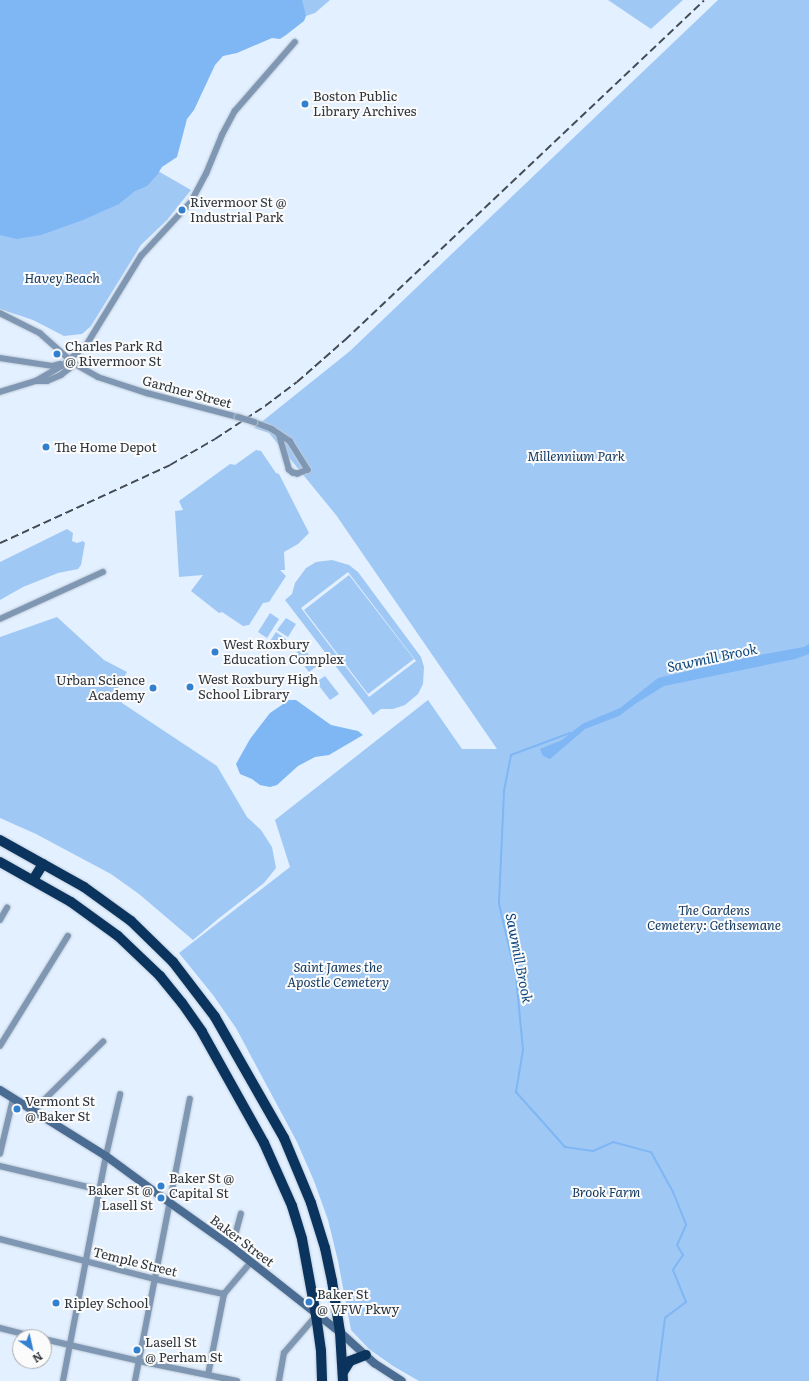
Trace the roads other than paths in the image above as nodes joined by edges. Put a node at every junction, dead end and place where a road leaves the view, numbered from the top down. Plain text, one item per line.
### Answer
1 (295, 42) dead end
2 (0, 312) edge
3 (0, 358) edge
4 (70, 359) junction
5 (75, 364) junction
6 (36, 381) junction
7 (0, 392) edge
8 (279, 435) junction
9 (103, 572) dead end
10 (0, 619) edge
11 (0, 840) edge
12 (0, 862) edge
13 (42, 864) junction
14 (33, 880) junction
15 (7, 908) dead end
16 (0, 920) edge
17 (68, 936) dead end
18 (103, 1042) dead end
19 (0, 1046) edge
20 (0, 1090) edge
21 (120, 1095) dead end
22 (13, 1099) junction
23 (190, 1099) dead end
24 (34, 1110) junction
25 (0, 1153) edge
26 (106, 1156) junction
27 (0, 1166) edge
28 (101, 1190) junction
29 (169, 1202) junction
30 (241, 1214) dead end
31 (0, 1239) edge
32 (232, 1247) junction
33 (87, 1262) junction
34 (251, 1262) junction
35 (155, 1279) junction
36 (224, 1294) junction
37 (316, 1315) junction
38 (0, 1328) edge
39 (12, 1331) edge
40 (340, 1332) junction
41 (52, 1341) edge
42 (70, 1345) junction
43 (366, 1355) junction
44 (139, 1361) junction
45 (208, 1375) junction
46 (343, 1376) edge
47 (63, 1381) edge
48 (135, 1381) edge
49 (237, 1381) edge
50 (279, 1381) edge
51 (322, 1381) edge
52 (402, 1381) edge

1 - 4 street
2 - 4 street, Gardner Street
3 - 4 street
4 - 5 street, Gardner Street
4 - 6 street
5 - 6 street
5 - 8 street, Gardner Street, bridge
6 - 7 street
8 - 8 street, Gardner Street
9 - 10 street
11 - 13 highway
12 - 14 highway
13 - 14 highway
13 - 40 highway
14 - 37 highway
15 - 16 street
17 - 19 street
18 - 24 street
20 - 22 street, Baker Street
21 - 26 street
22 - 24 street, Baker Street
22 - 25 street
23 - 29 street
24 - 26 street, Baker Street
26 - 28 street
26 - 29 street, Baker Street
27 - 28 street
28 - 33 street
29 - 32 street, Baker Street
29 - 35 street
30 - 32 street
31 - 33 street, Temple Street
32 - 34 street, Baker Street
33 - 35 street, Temple Street
33 - 42 street
34 - 36 street
34 - 37 street, Baker Street
35 - 36 street, Temple Street
35 - 44 street
36 - 45 street
37 - 40 street, Baker Street
37 - 50 street
37 - 51 highway
38 - 39 street
40 - 43 street, Baker Street
40 - 46 highway
41 - 42 street
42 - 44 street
42 - 47 street
43 - 46 highway
43 - 52 street, Baker Street
44 - 45 street
44 - 48 street
45 - 49 street

